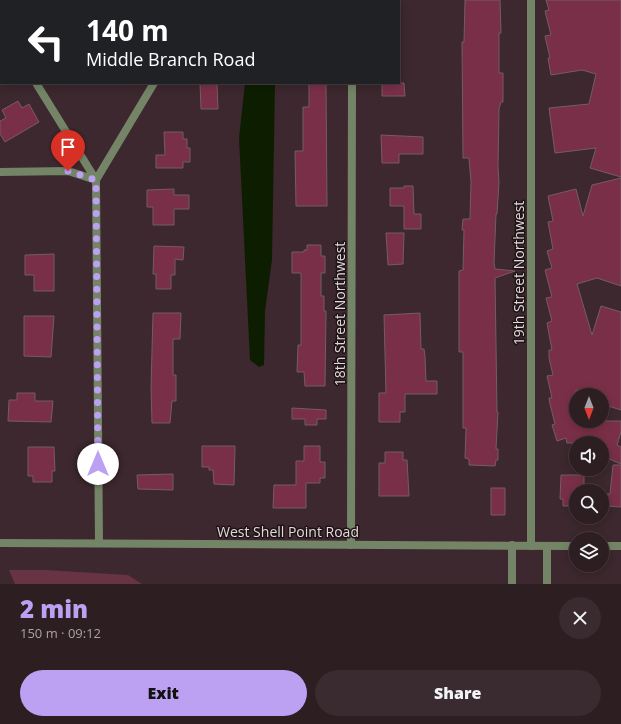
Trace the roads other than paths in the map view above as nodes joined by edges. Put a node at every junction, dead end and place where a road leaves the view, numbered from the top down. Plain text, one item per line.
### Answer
1 (532, 0) edge
2 (37, 84) edge
3 (153, 84) edge
4 (352, 84) edge
5 (0, 172) edge
6 (96, 180) junction
7 (0, 543) edge
8 (99, 543) junction
9 (351, 545) junction
10 (512, 545) junction
11 (531, 546) junction
12 (546, 546) junction
13 (569, 546) edge
14 (609, 546) edge
15 (621, 546) edge
16 (512, 584) edge
17 (547, 584) edge

1 - 11 street, 19th Street Northwest
2 - 6 street
3 - 6 street
4 - 9 street, 18th Street Northwest
5 - 6 street
6 - 8 street
7 - 8 street, West Shell Point Road
8 - 9 street, West Shell Point Road
9 - 10 street, West Shell Point Road
10 - 11 street, West Shell Point Road
10 - 16 street
11 - 12 street, West Shell Point Road
12 - 13 street, West Shell Point Road
12 - 17 street
14 - 15 street

